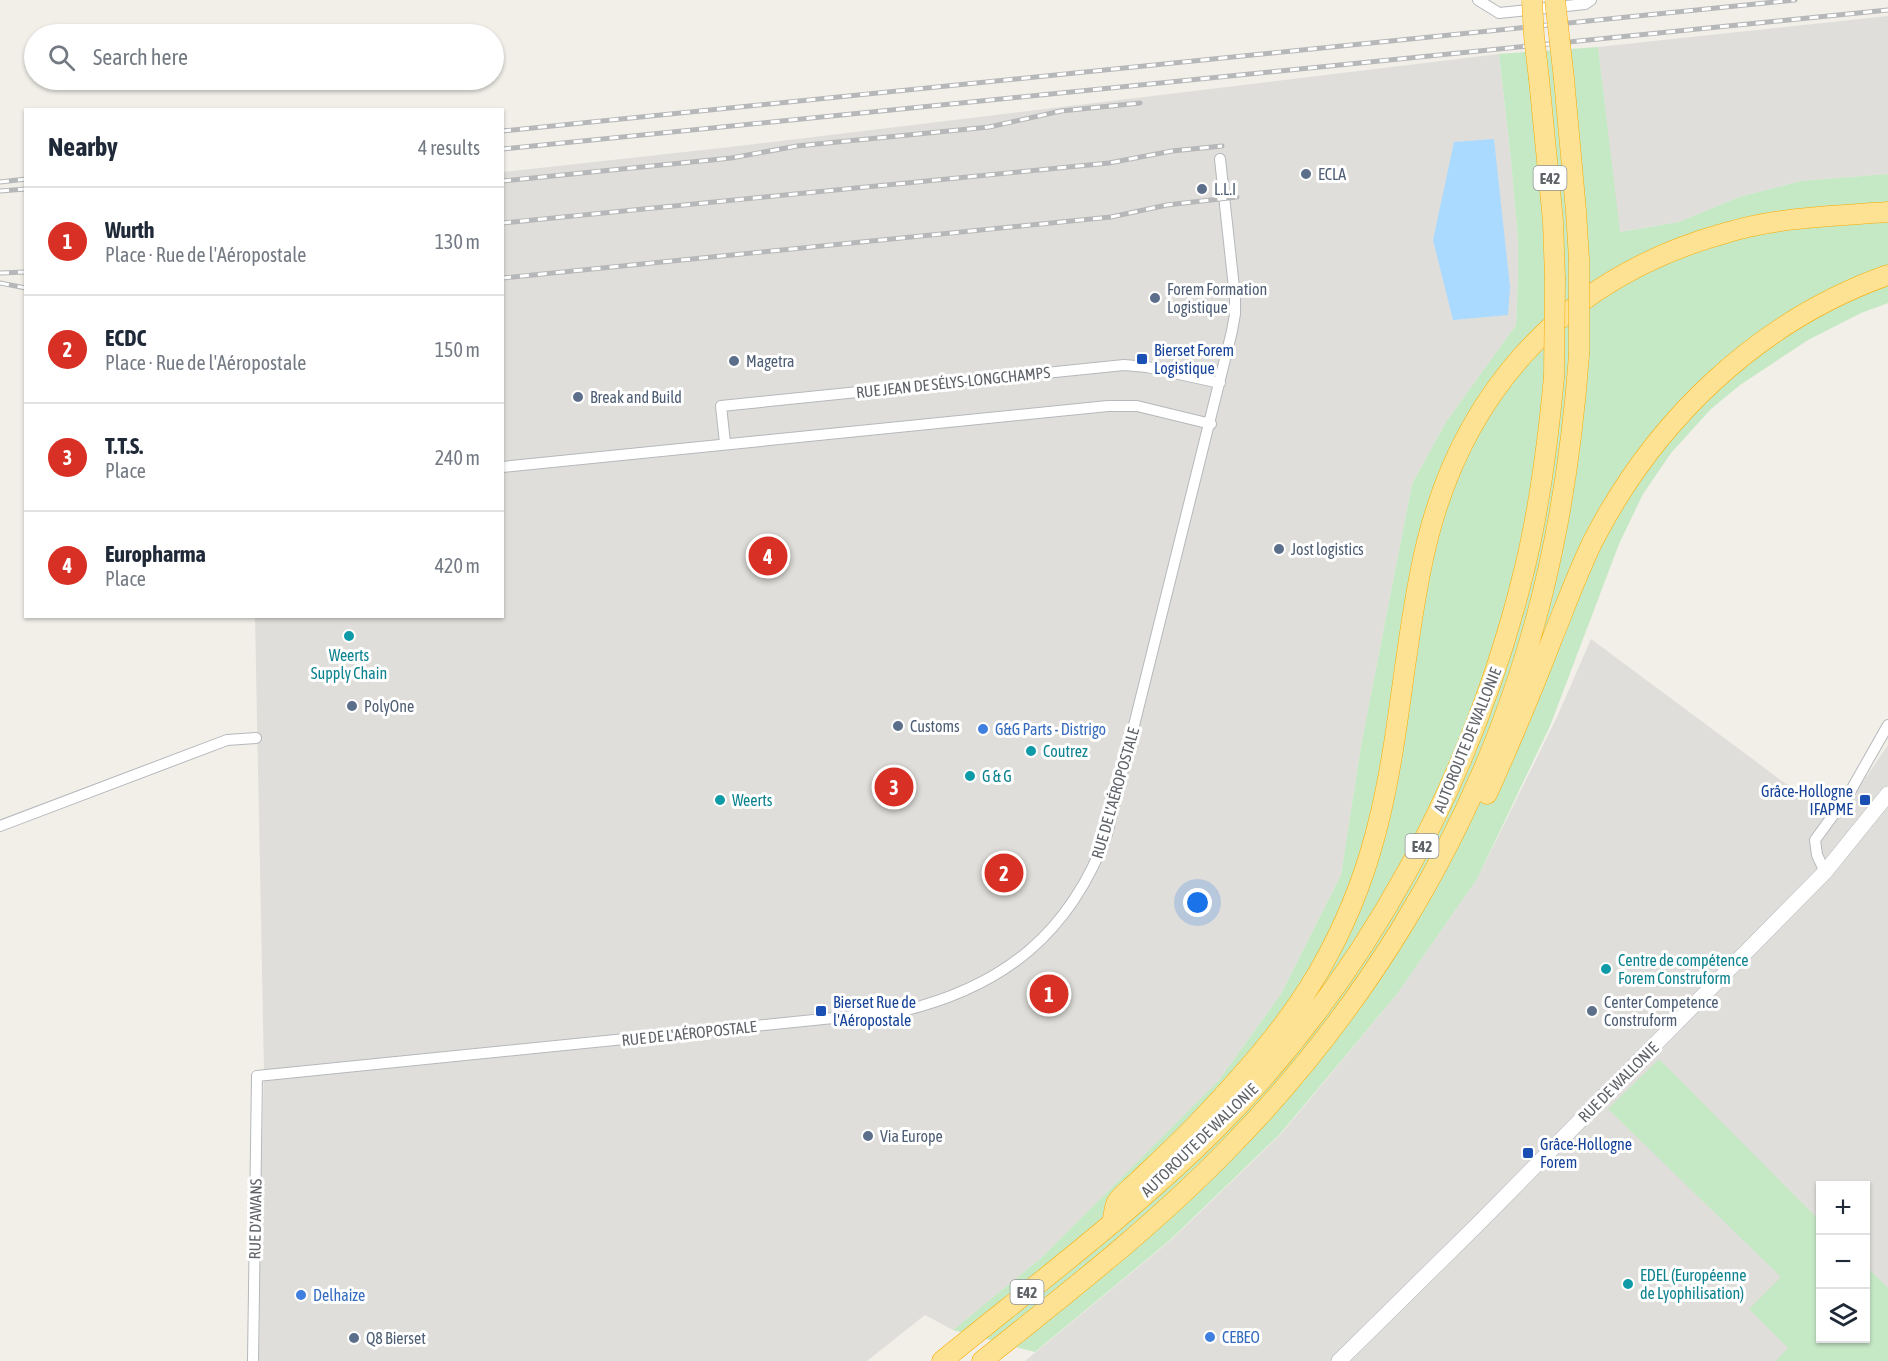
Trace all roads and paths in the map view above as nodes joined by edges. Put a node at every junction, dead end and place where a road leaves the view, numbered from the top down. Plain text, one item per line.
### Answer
1 (1478, 0) edge
2 (1524, 0) edge
3 (1532, 0) edge
4 (1555, 0) edge
5 (1591, 0) edge
6 (1534, 36) junction
7 (1220, 159) dead end
8 (1888, 212) edge
9 (1888, 275) edge
10 (1220, 383) junction
11 (1211, 424) junction
12 (725, 443) junction
13 (504, 467) edge
14 (1888, 725) edge
15 (256, 738) dead end
16 (1888, 794) edge
17 (0, 826) edge
18 (1457, 827) junction
19 (1825, 872) junction
20 (258, 1076) joint
21 (1113, 1222) junction
22 (253, 1361) edge
23 (942, 1361) edge
24 (982, 1361) edge
25 (1339, 1361) edge

1 - 5 street
2 - 6 highway, bridge
3 - 6 highway, AUTOROUTE DE WALLONIE / E42, bridge
4 - 18 highway, AUTOROUTE DE WALLONIE / E42, bridge
6 - 21 highway, AUTOROUTE DE WALLONIE / E42, bridge
7 - 10 street, RUE DE L'AÉROPOSTALE
8 - 21 highway
9 - 18 highway
10 - 11 street, RUE DE L'AÉROPOSTALE
10 - 12 street, RUE JEAN DE SÉLYS-LONGCHAMPS
11 - 12 street
11 - 20 street, RUE DE L'AÉROPOSTALE
12 - 13 street
14 - 19 street
15 - 17 street
16 - 19 street, RUE DE WALLONIE
18 - 24 highway, AUTOROUTE DE WALLONIE / E42
19 - 25 street, RUE DE WALLONIE
20 - 22 street, RUE D'AWANS
21 - 23 highway, AUTOROUTE DE WALLONIE / E42

